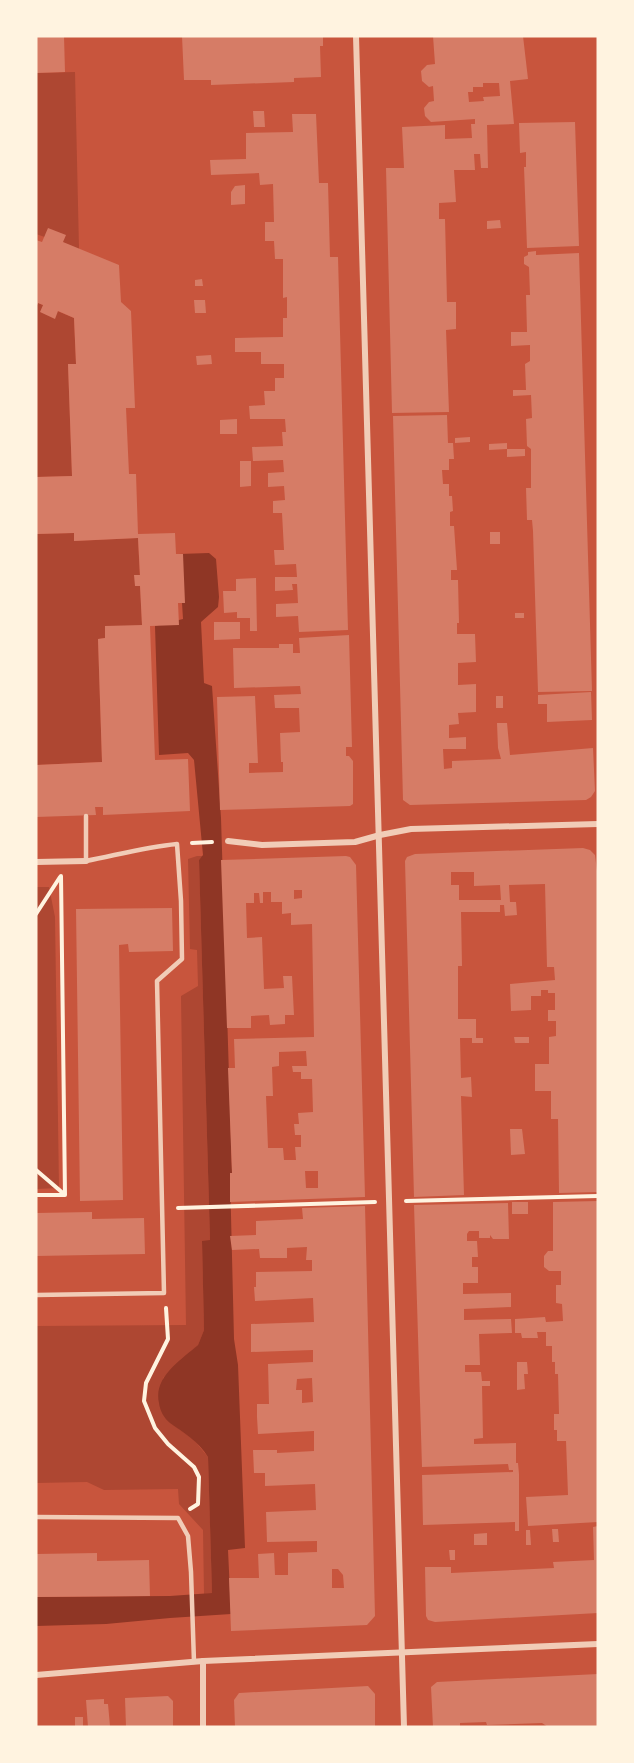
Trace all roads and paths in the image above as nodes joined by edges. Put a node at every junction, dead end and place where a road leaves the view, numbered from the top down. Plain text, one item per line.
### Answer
1 (356, 36) edge
2 (86, 816) dead end
3 (598, 824) edge
4 (380, 835) junction
5 (228, 841) dead end
6 (86, 861) junction
7 (36, 862) edge
8 (60, 862) junction
9 (61, 876) junction
10 (36, 914) edge
11 (36, 1170) edge
12 (36, 1195) edge
13 (64, 1195) junction
14 (598, 1196) edge
15 (390, 1202) junction
16 (162, 1208) junction
17 (164, 1293) junction
18 (36, 1296) edge
19 (36, 1517) edge
20 (178, 1518) junction
21 (598, 1644) edge
22 (402, 1652) junction
23 (203, 1661) junction
24 (194, 1662) junction
25 (36, 1675) edge
26 (203, 1727) edge
27 (404, 1727) edge

1 - 4 street
2 - 6 lane
3 - 4 street
4 - 5 street
4 - 15 street
6 - 8 street
6 - 16 lane
7 - 8 street
8 - 9 path
9 - 10 path
9 - 13 path
11 - 13 path
12 - 13 path
14 - 15 path
15 - 16 path
15 - 22 street
16 - 17 lane
17 - 18 lane
17 - 20 path
19 - 20 lane
20 - 24 lane
21 - 22 street
22 - 23 street
22 - 27 street
23 - 24 street
23 - 26 street
24 - 25 street

